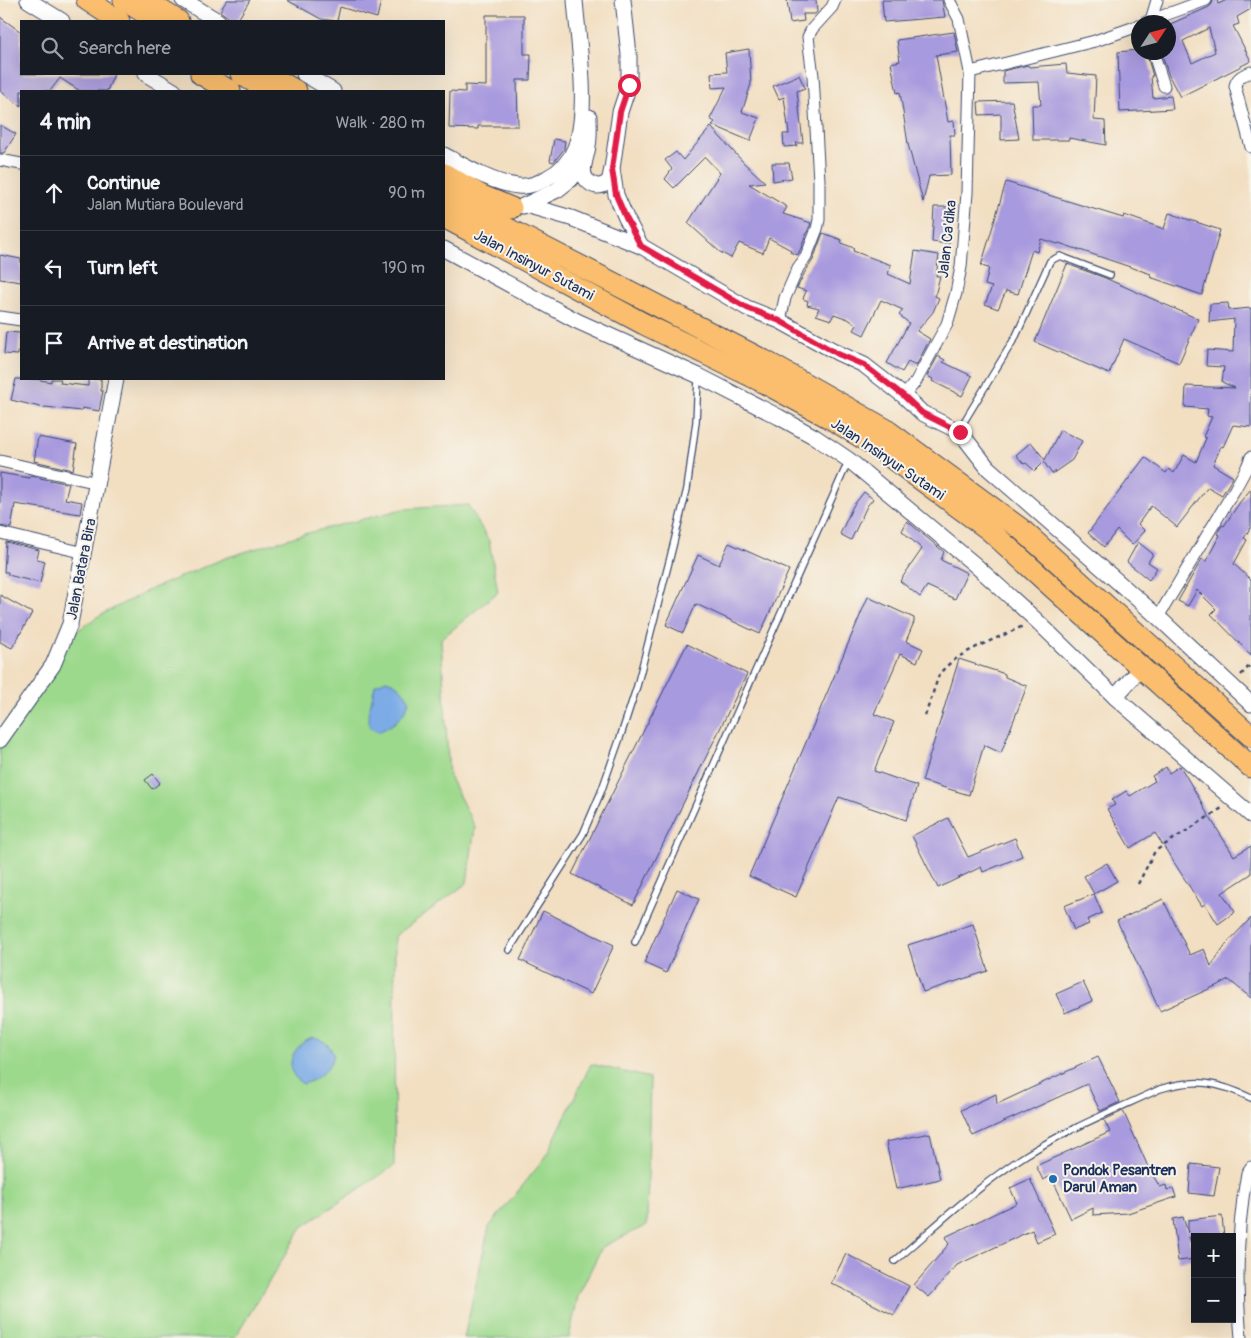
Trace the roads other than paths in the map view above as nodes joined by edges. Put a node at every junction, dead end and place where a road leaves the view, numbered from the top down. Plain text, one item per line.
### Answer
1 (28, 0) edge
2 (87, 0) edge
3 (124, 0) edge
4 (144, 0) edge
5 (183, 0) edge
6 (575, 0) edge
7 (623, 0) edge
8 (835, 0) edge
9 (949, 0) edge
10 (1157, 0) edge
11 (1206, 0) edge
12 (204, 6) edge
13 (1151, 15) edge
14 (1165, 15) edge
15 (60, 20) edge
16 (117, 20) edge
17 (155, 20) edge
18 (176, 20) edge
19 (217, 20) edge
20 (1131, 28) edge
21 (1156, 60) edge
22 (970, 72) junction
23 (1251, 72) edge
24 (148, 75) edge
25 (203, 75) edge
26 (243, 75) edge
27 (269, 75) edge
28 (306, 75) edge
29 (582, 77) junction
30 (1164, 86) dead end
31 (172, 90) edge
32 (228, 90) edge
33 (268, 90) edge
34 (294, 90) edge
35 (331, 90) edge
36 (1251, 147) edge
37 (445, 156) edge
38 (0, 160) edge
39 (584, 163) junction
40 (20, 164) edge
41 (612, 169) junction
42 (445, 175) edge
43 (445, 197) edge
44 (519, 207) junction
45 (445, 218) edge
46 (641, 246) junction
47 (445, 250) edge
48 (1110, 275) dead end
49 (0, 317) edge
50 (20, 320) edge
51 (780, 321) junction
52 (698, 376) junction
53 (116, 380) edge
54 (904, 396) junction
55 (960, 432) junction
56 (1251, 457) edge
57 (849, 460) junction
58 (0, 462) edge
59 (98, 483) junction
60 (0, 534) edge
61 (85, 553) junction
62 (1158, 617) junction
63 (1174, 632) junction
64 (1163, 644) dead end
65 (1132, 678) dead end
66 (1115, 697) junction
67 (1251, 704) edge
68 (1251, 736) edge
69 (0, 740) edge
70 (1251, 768) edge
71 (1251, 816) edge
72 (635, 942) dead end
73 (509, 950) dead end
74 (1251, 1098) edge
75 (1251, 1167) edge
76 (895, 1261) dead end
77 (1241, 1338) edge

1 - 15 street
2 - 16 highway
3 - 17 highway
4 - 18 highway
5 - 12 street
6 - 29 street
7 - 41 street
8 - 51 street
9 - 22 street, Jalan Ca'dika
10 - 13 street
11 - 14 street
12 - 19 street
20 - 22 street
21 - 30 street
22 - 54 street, Jalan Ca'dika
23 - 36 street
24 - 31 street
25 - 32 highway
26 - 33 highway
27 - 34 highway
28 - 35 street
29 - 37 street
29 - 39 street
38 - 40 street
39 - 41 street
39 - 44 street
41 - 46 street
42 - 44 highway
43 - 68 highway, Jalan Insinyur Sutami
44 - 46 street
45 - 70 highway, Jalan Insinyur Sutami
46 - 51 street
47 - 52 street
48 - 55 lane
49 - 50 street
51 - 54 street
52 - 57 street
52 - 73 lane
53 - 59 street, Jalan Batara Bira
54 - 55 street
55 - 62 street
56 - 62 street
57 - 66 street
57 - 72 lane
58 - 59 street
59 - 61 street, Jalan Batara Bira
60 - 61 street
61 - 69 street, Jalan Batara Bira
62 - 63 street
63 - 64 street
63 - 67 street
65 - 66 street
66 - 71 street
74 - 76 lane
75 - 77 street

